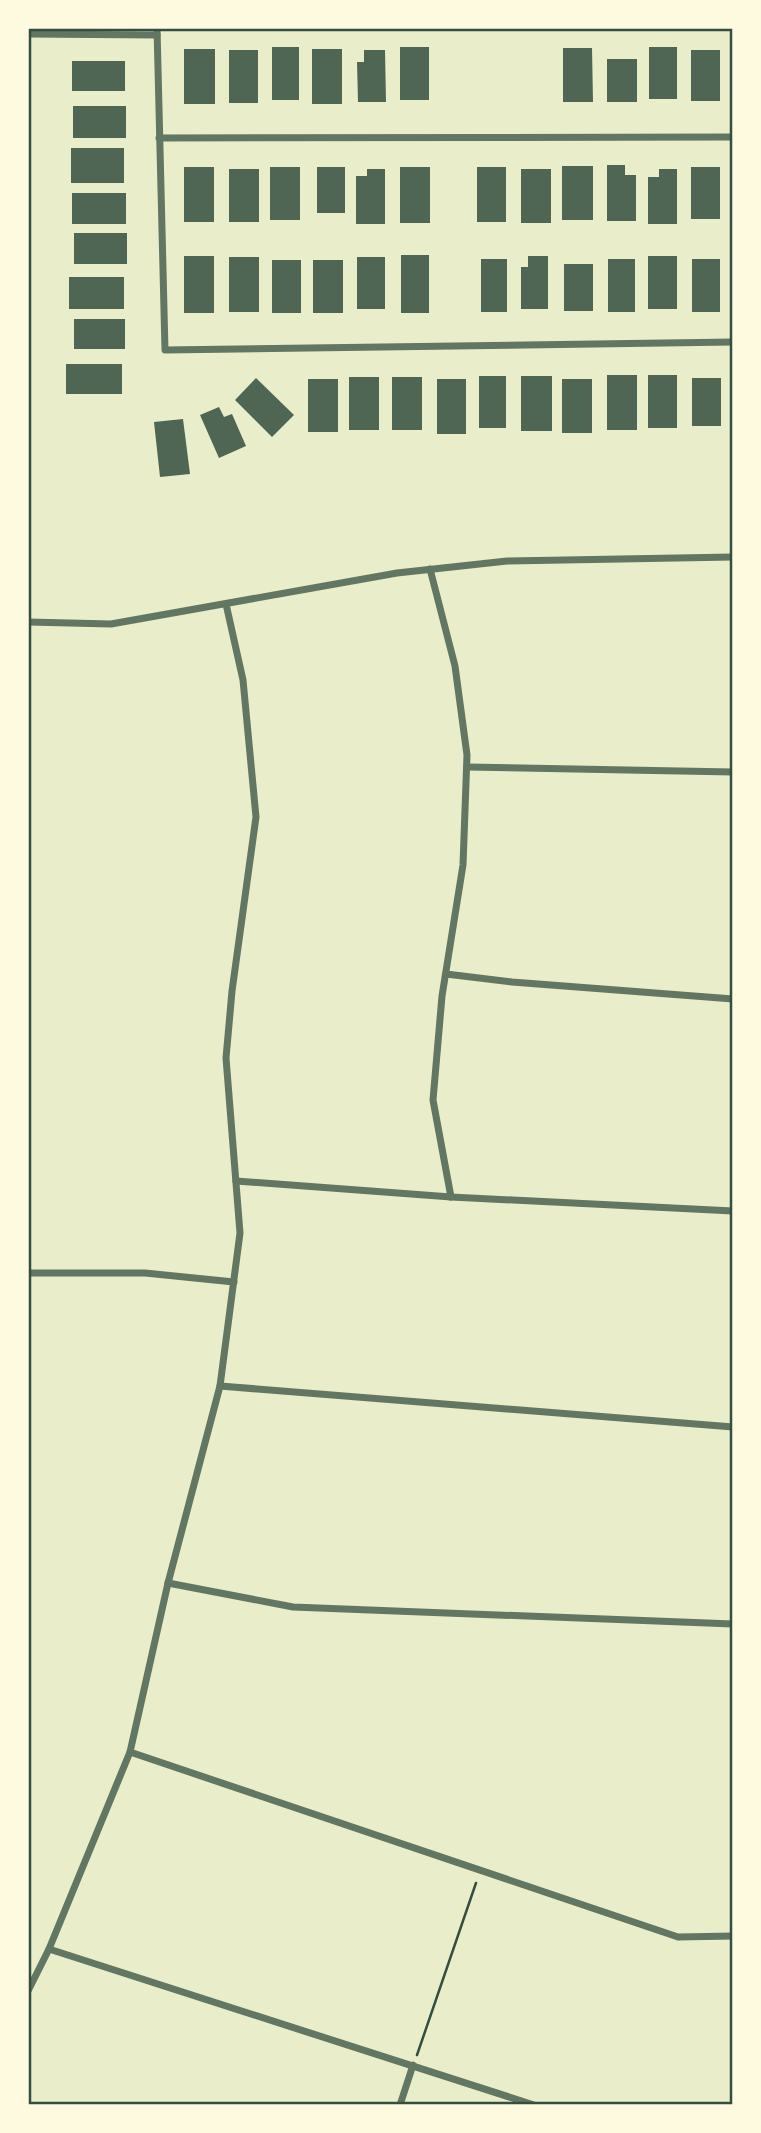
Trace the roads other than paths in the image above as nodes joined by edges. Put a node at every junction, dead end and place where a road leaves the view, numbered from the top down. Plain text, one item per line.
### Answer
1 (157, 31) edge
2 (28, 34) edge
3 (159, 138) junction
4 (733, 138) edge
5 (733, 342) edge
6 (733, 557) edge
7 (430, 569) junction
8 (226, 604) junction
9 (28, 622) edge
10 (467, 767) junction
11 (733, 772) edge
12 (446, 974) junction
13 (733, 999) edge
14 (236, 1181) junction
15 (452, 1197) junction
16 (733, 1211) edge
17 (28, 1273) edge
18 (234, 1282) junction
19 (220, 1386) junction
20 (733, 1427) edge
21 (167, 1583) junction
22 (733, 1624) edge
23 (130, 1752) junction
24 (733, 1936) edge
25 (49, 1949) junction
26 (28, 1991) edge
27 (413, 2065) junction
28 (400, 2105) edge
29 (534, 2105) edge

1 - 2 street
1 - 3 street
3 - 4 street
3 - 5 street
6 - 7 street
7 - 8 street
7 - 10 street
8 - 9 street
8 - 14 street
10 - 11 street
10 - 12 street
12 - 13 street
12 - 15 street
14 - 15 street
14 - 18 street
15 - 16 street
17 - 18 street
18 - 19 street
19 - 20 street
19 - 21 street
21 - 22 street
21 - 23 street
23 - 24 street
23 - 25 street
25 - 26 street
25 - 27 street
27 - 28 street
27 - 29 street

